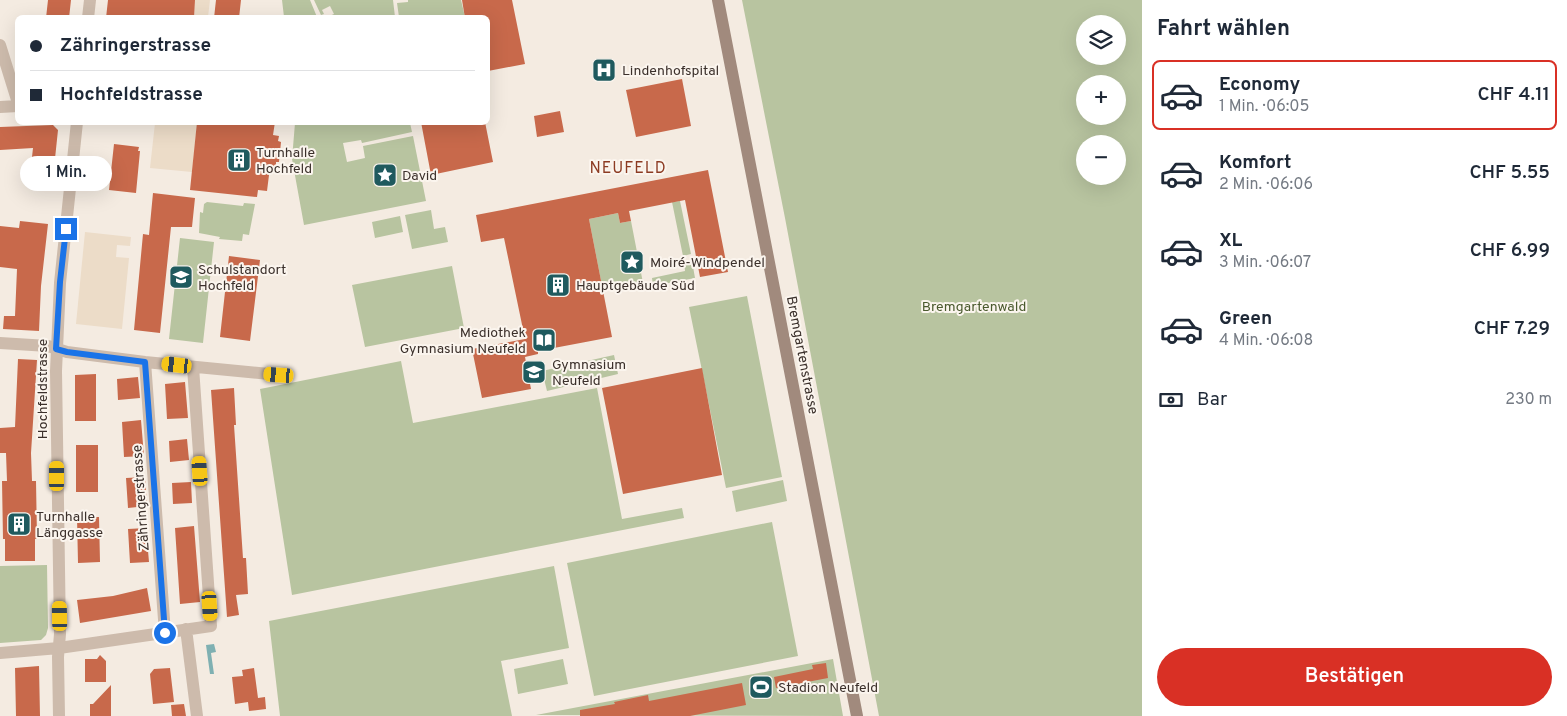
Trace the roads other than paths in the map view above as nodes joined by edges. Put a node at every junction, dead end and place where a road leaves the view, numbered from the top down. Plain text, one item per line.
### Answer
1 (90, 0) edge
2 (718, 0) edge
3 (88, 15) edge
4 (0, 45) edge
5 (15, 94) edge
6 (15, 104) edge
7 (0, 107) edge
8 (77, 125) edge
9 (0, 343) edge
10 (56, 349) junction
11 (145, 362) junction
12 (193, 367) junction
13 (279, 375) dead end
14 (186, 630) junction
15 (165, 633) junction
16 (59, 648) junction
17 (0, 653) edge
18 (59, 716) edge
19 (196, 716) edge
20 (857, 716) edge

1 - 3 street
2 - 20 main road, Bremgartenstrasse
4 - 5 street
6 - 7 street
8 - 10 street, Hochfeldstrasse
9 - 10 street
10 - 11 street
10 - 16 street, Hochfeldstrasse
11 - 12 street
11 - 15 street, Zähringerstrasse
12 - 13 street
12 - 14 street
14 - 15 street
14 - 19 street
15 - 16 street
16 - 17 street
16 - 18 street, Hochfeldstrasse

